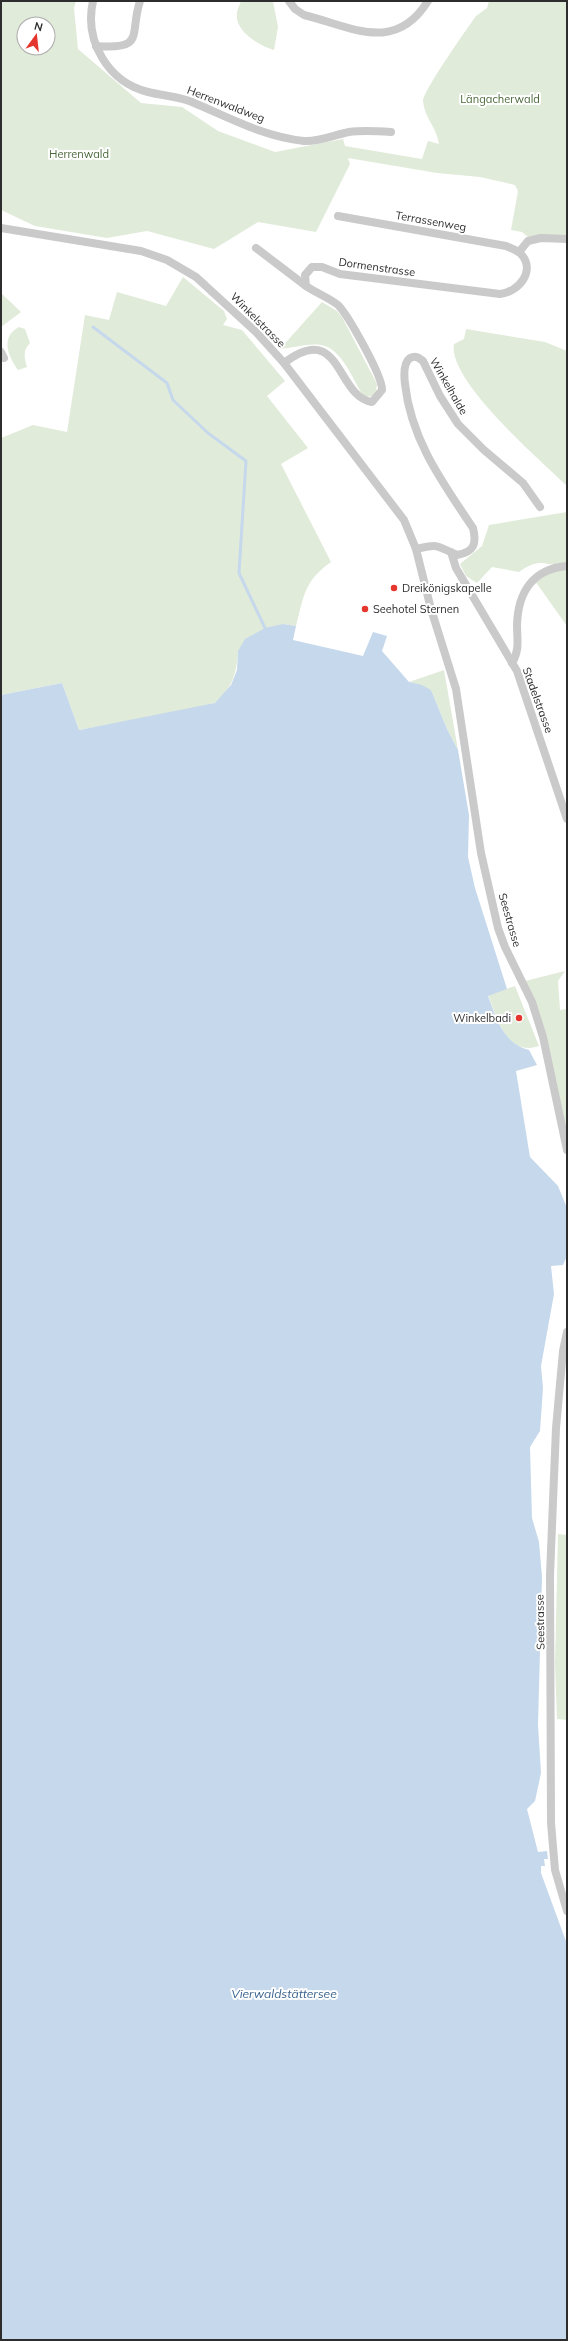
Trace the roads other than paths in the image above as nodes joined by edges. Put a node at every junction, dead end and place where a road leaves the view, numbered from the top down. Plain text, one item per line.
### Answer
1 (93, 1) edge
2 (140, 1) edge
3 (289, 1) edge
4 (428, 1) edge
5 (96, 46) junction
6 (391, 132) dead end
7 (338, 216) dead end
8 (1, 228) edge
9 (567, 239) edge
10 (256, 248) dead end
11 (519, 252) junction
12 (306, 286) junction
13 (284, 362) junction
14 (540, 507) dead end
15 (416, 549) junction
16 (451, 552) junction
17 (567, 566) edge
18 (512, 663) junction
19 (567, 819) edge
20 (567, 1150) edge
21 (567, 1332) edge
22 (567, 1911) edge

1 - 5 street, Herrenwaldweg
2 - 5 street
3 - 4 street
5 - 6 street, Herrenwaldweg
7 - 11 street, Terrassenweg
8 - 13 street, Winkelstrasse
9 - 11 street
10 - 12 street
11 - 12 street, Dormenstrasse
12 - 13 street
13 - 15 street, Winkelstrasse
14 - 16 street, Winkelhalde
15 - 16 street, Winkelhalde
15 - 20 street, Seestrasse
16 - 18 street, Stadelstrasse
17 - 18 street
18 - 19 street, Stadelstrasse
21 - 22 street, Seestrasse

